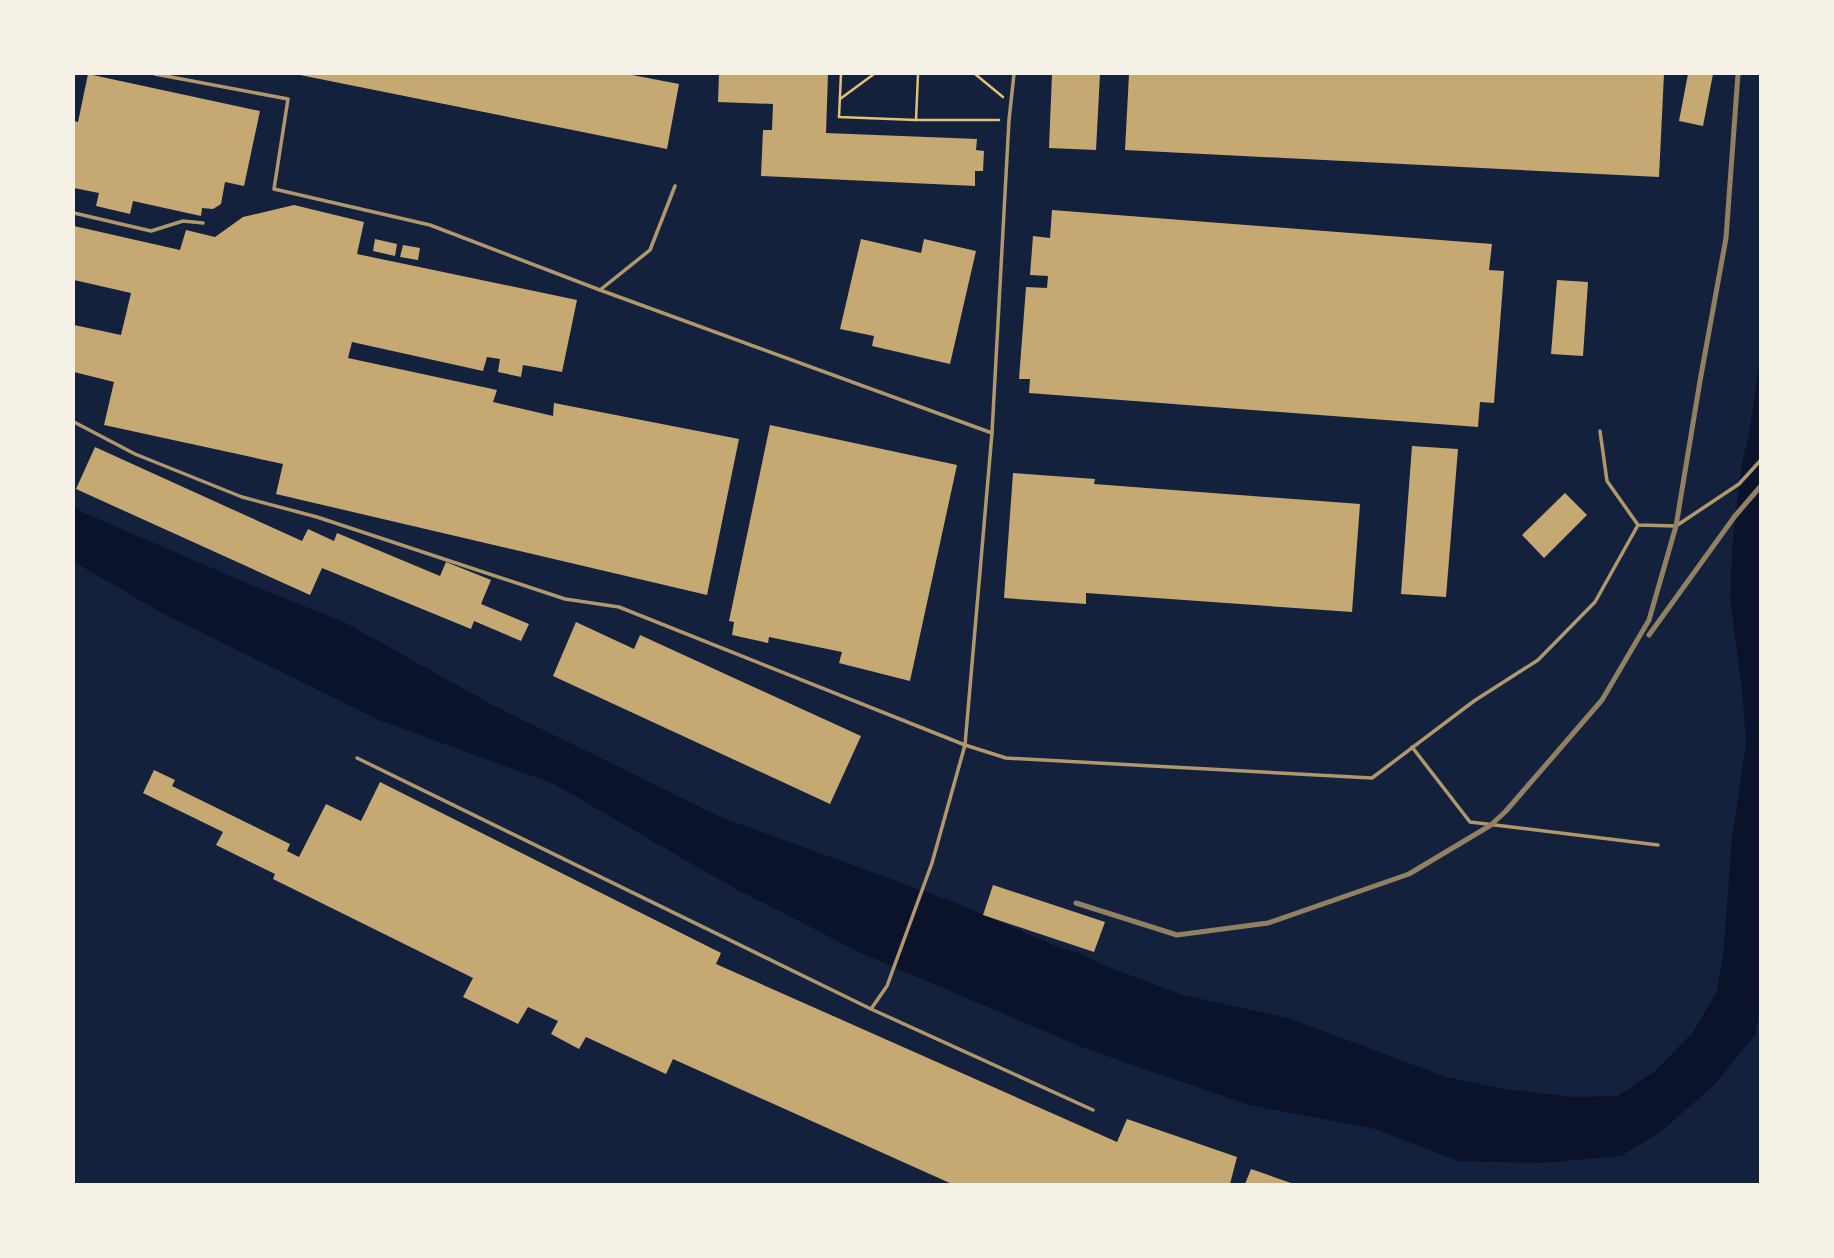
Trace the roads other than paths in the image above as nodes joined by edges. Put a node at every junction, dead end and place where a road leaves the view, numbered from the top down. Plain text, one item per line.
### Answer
1 (155, 74) edge
2 (1014, 74) edge
3 (675, 186) dead end
4 (74, 213) edge
5 (203, 223) dead end
6 (600, 290) junction
7 (74, 422) edge
8 (1600, 431) dead end
9 (992, 433) junction
10 (1760, 461) edge
11 (1638, 525) junction
12 (965, 746) junction
13 (1412, 747) junction
14 (358, 758) dead end
15 (1658, 845) dead end
16 (871, 1009) junction
17 (1093, 1110) dead end

1 - 6 lane
2 - 9 lane
3 - 6 lane
4 - 5 lane
6 - 9 lane
7 - 12 lane
8 - 11 lane
9 - 12 lane
10 - 11 lane
11 - 13 lane
12 - 13 lane
12 - 16 lane
13 - 15 lane
14 - 16 lane
16 - 17 lane

